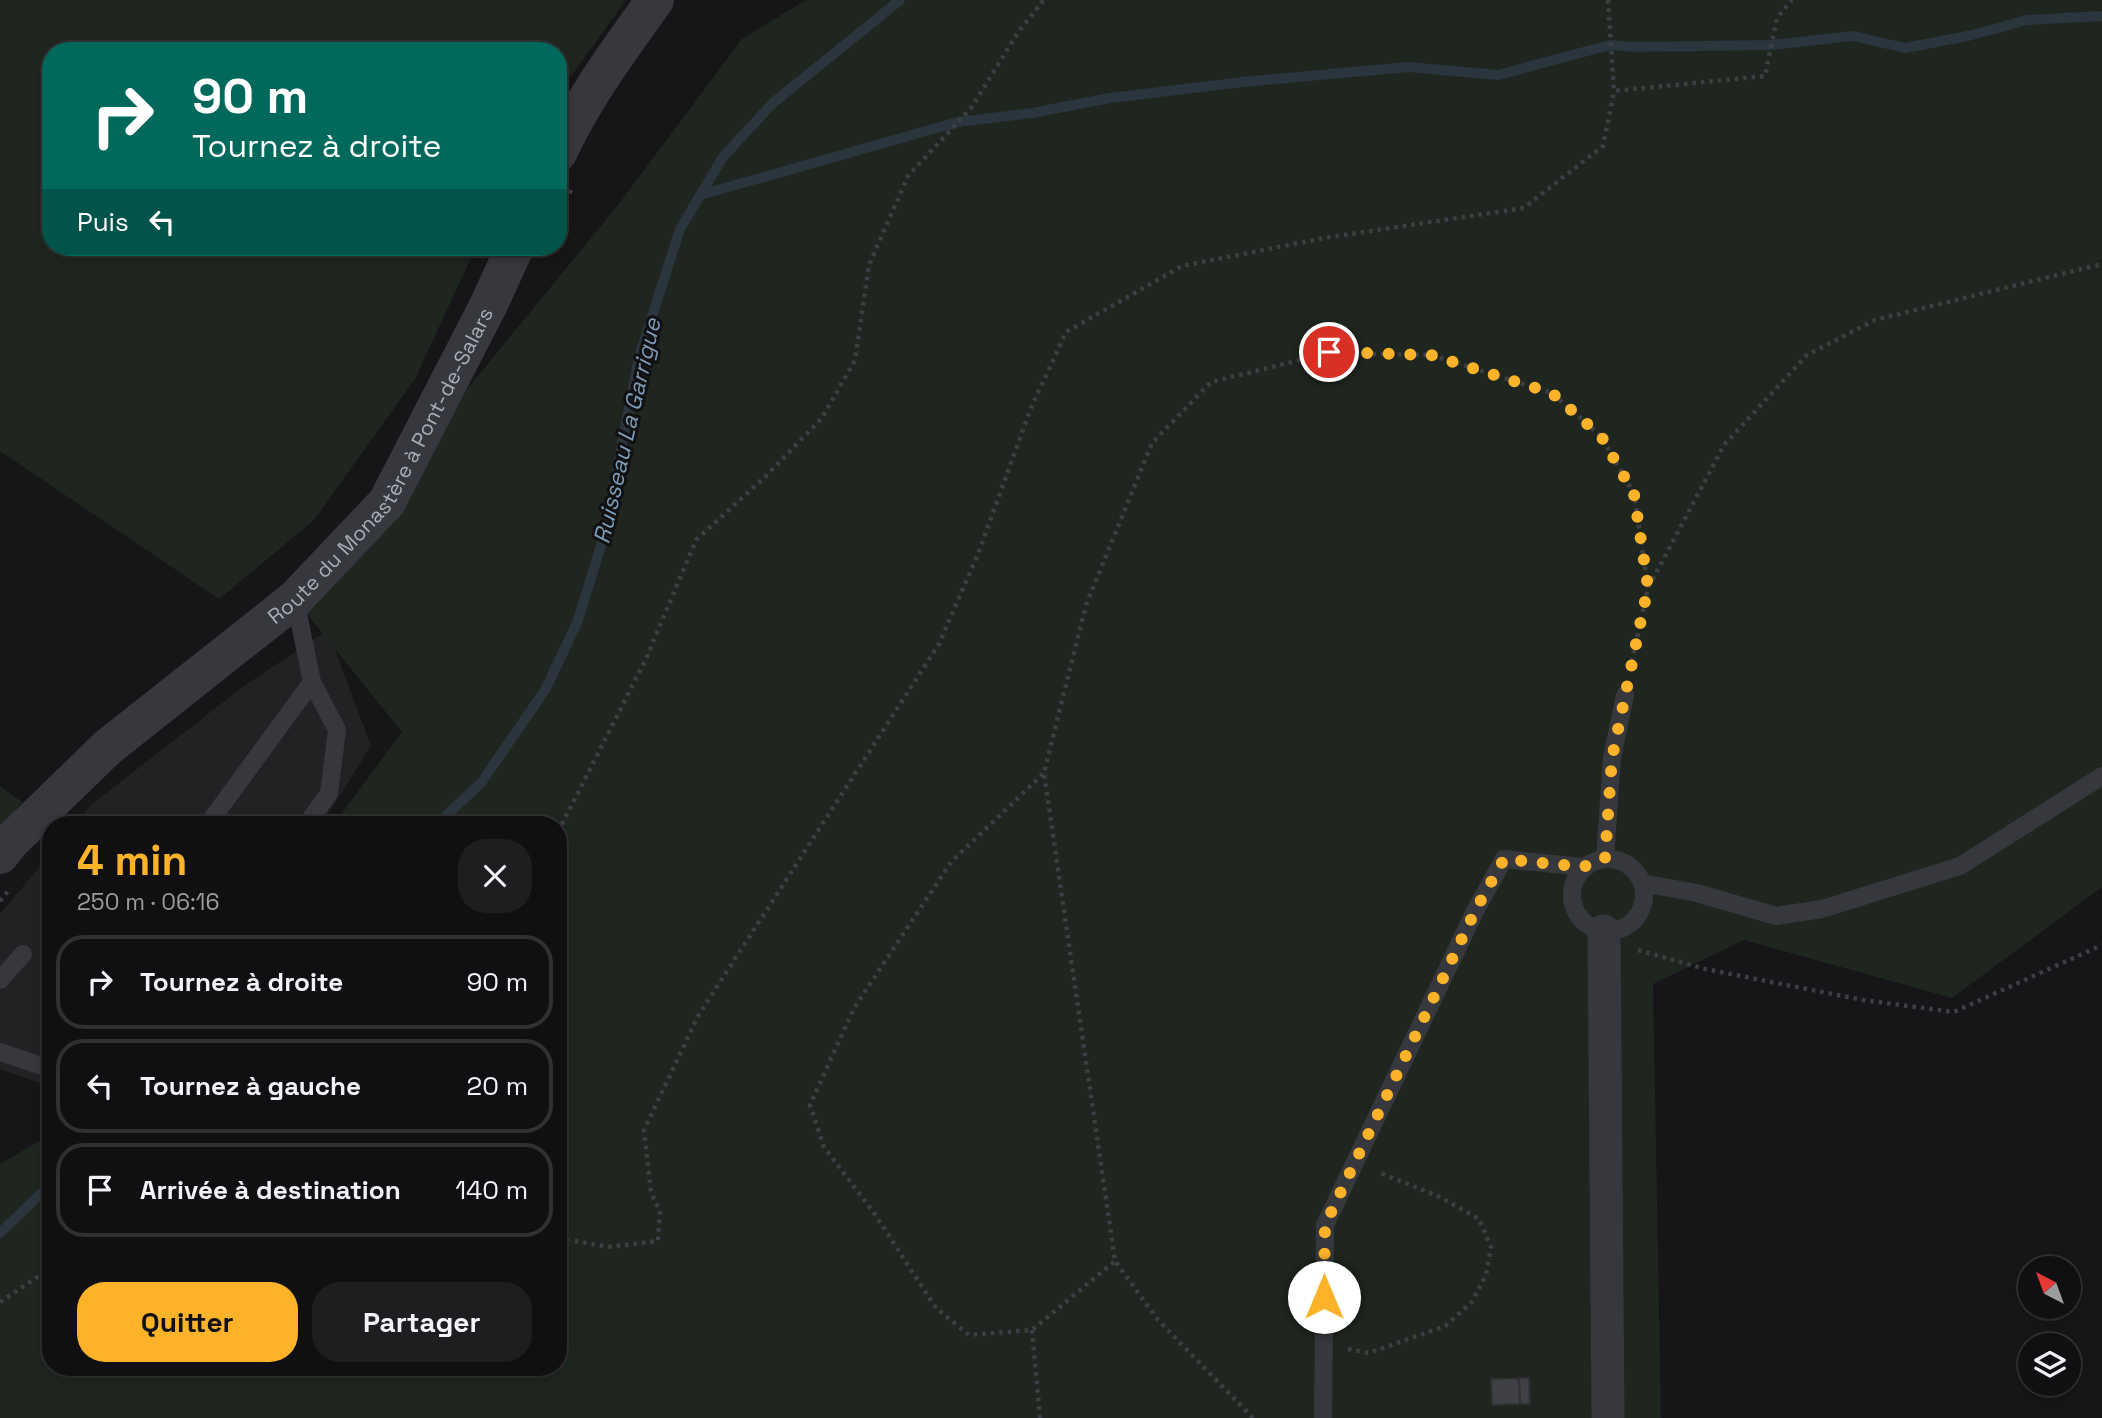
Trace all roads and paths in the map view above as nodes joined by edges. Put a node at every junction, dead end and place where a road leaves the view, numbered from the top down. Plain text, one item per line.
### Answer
1 (655, 0) edge
2 (1048, 0) edge
3 (1608, 0) edge
4 (1792, 0) edge
5 (1614, 91) junction
6 (567, 134) edge
7 (511, 256) edge
8 (2102, 264) edge
9 (1648, 587) junction
10 (295, 599) junction
11 (312, 682) junction
12 (1625, 695) joint
13 (1044, 774) junction
14 (2102, 776) edge
15 (214, 816) edge
16 (313, 816) edge
17 (566, 816) edge
18 (0, 855) edge
19 (1605, 858) junction
20 (1583, 867) junction
21 (1643, 883) junction
22 (1604, 932) junction
23 (2102, 945) edge
24 (1640, 949) dead end
25 (23, 954) dead end
26 (0, 980) edge
27 (0, 1052) edge
28 (42, 1066) edge
29 (1355, 1162) junction
30 (567, 1240) edge
31 (1115, 1261) junction
32 (42, 1274) edge
33 (0, 1302) edge
34 (1032, 1330) junction
35 (1323, 1346) junction
36 (1040, 1418) edge
37 (1253, 1418) edge
38 (1323, 1418) edge
39 (1608, 1418) edge

1 - 6 street
2 - 17 path
3 - 5 path
4 - 5 path
5 - 30 path
7 - 10 street, Route du Monastère à Pont-de-Salars
8 - 9 path
9 - 12 path
9 - 13 path
10 - 11 lane
10 - 18 street, Route du Monastère à Pont-de-Salars
11 - 15 lane
11 - 16 lane
12 - 19 lane
13 - 31 path
13 - 34 path
14 - 21 lane
19 - 20 lane
19 - 21 lane
20 - 22 lane
20 - 29 lane
21 - 22 lane
22 - 39 street
23 - 24 path
25 - 26 lane
27 - 28 lane
29 - 35 lane
29 - 35 path
31 - 34 path
31 - 37 path
32 - 33 path
34 - 36 path
35 - 38 lane

